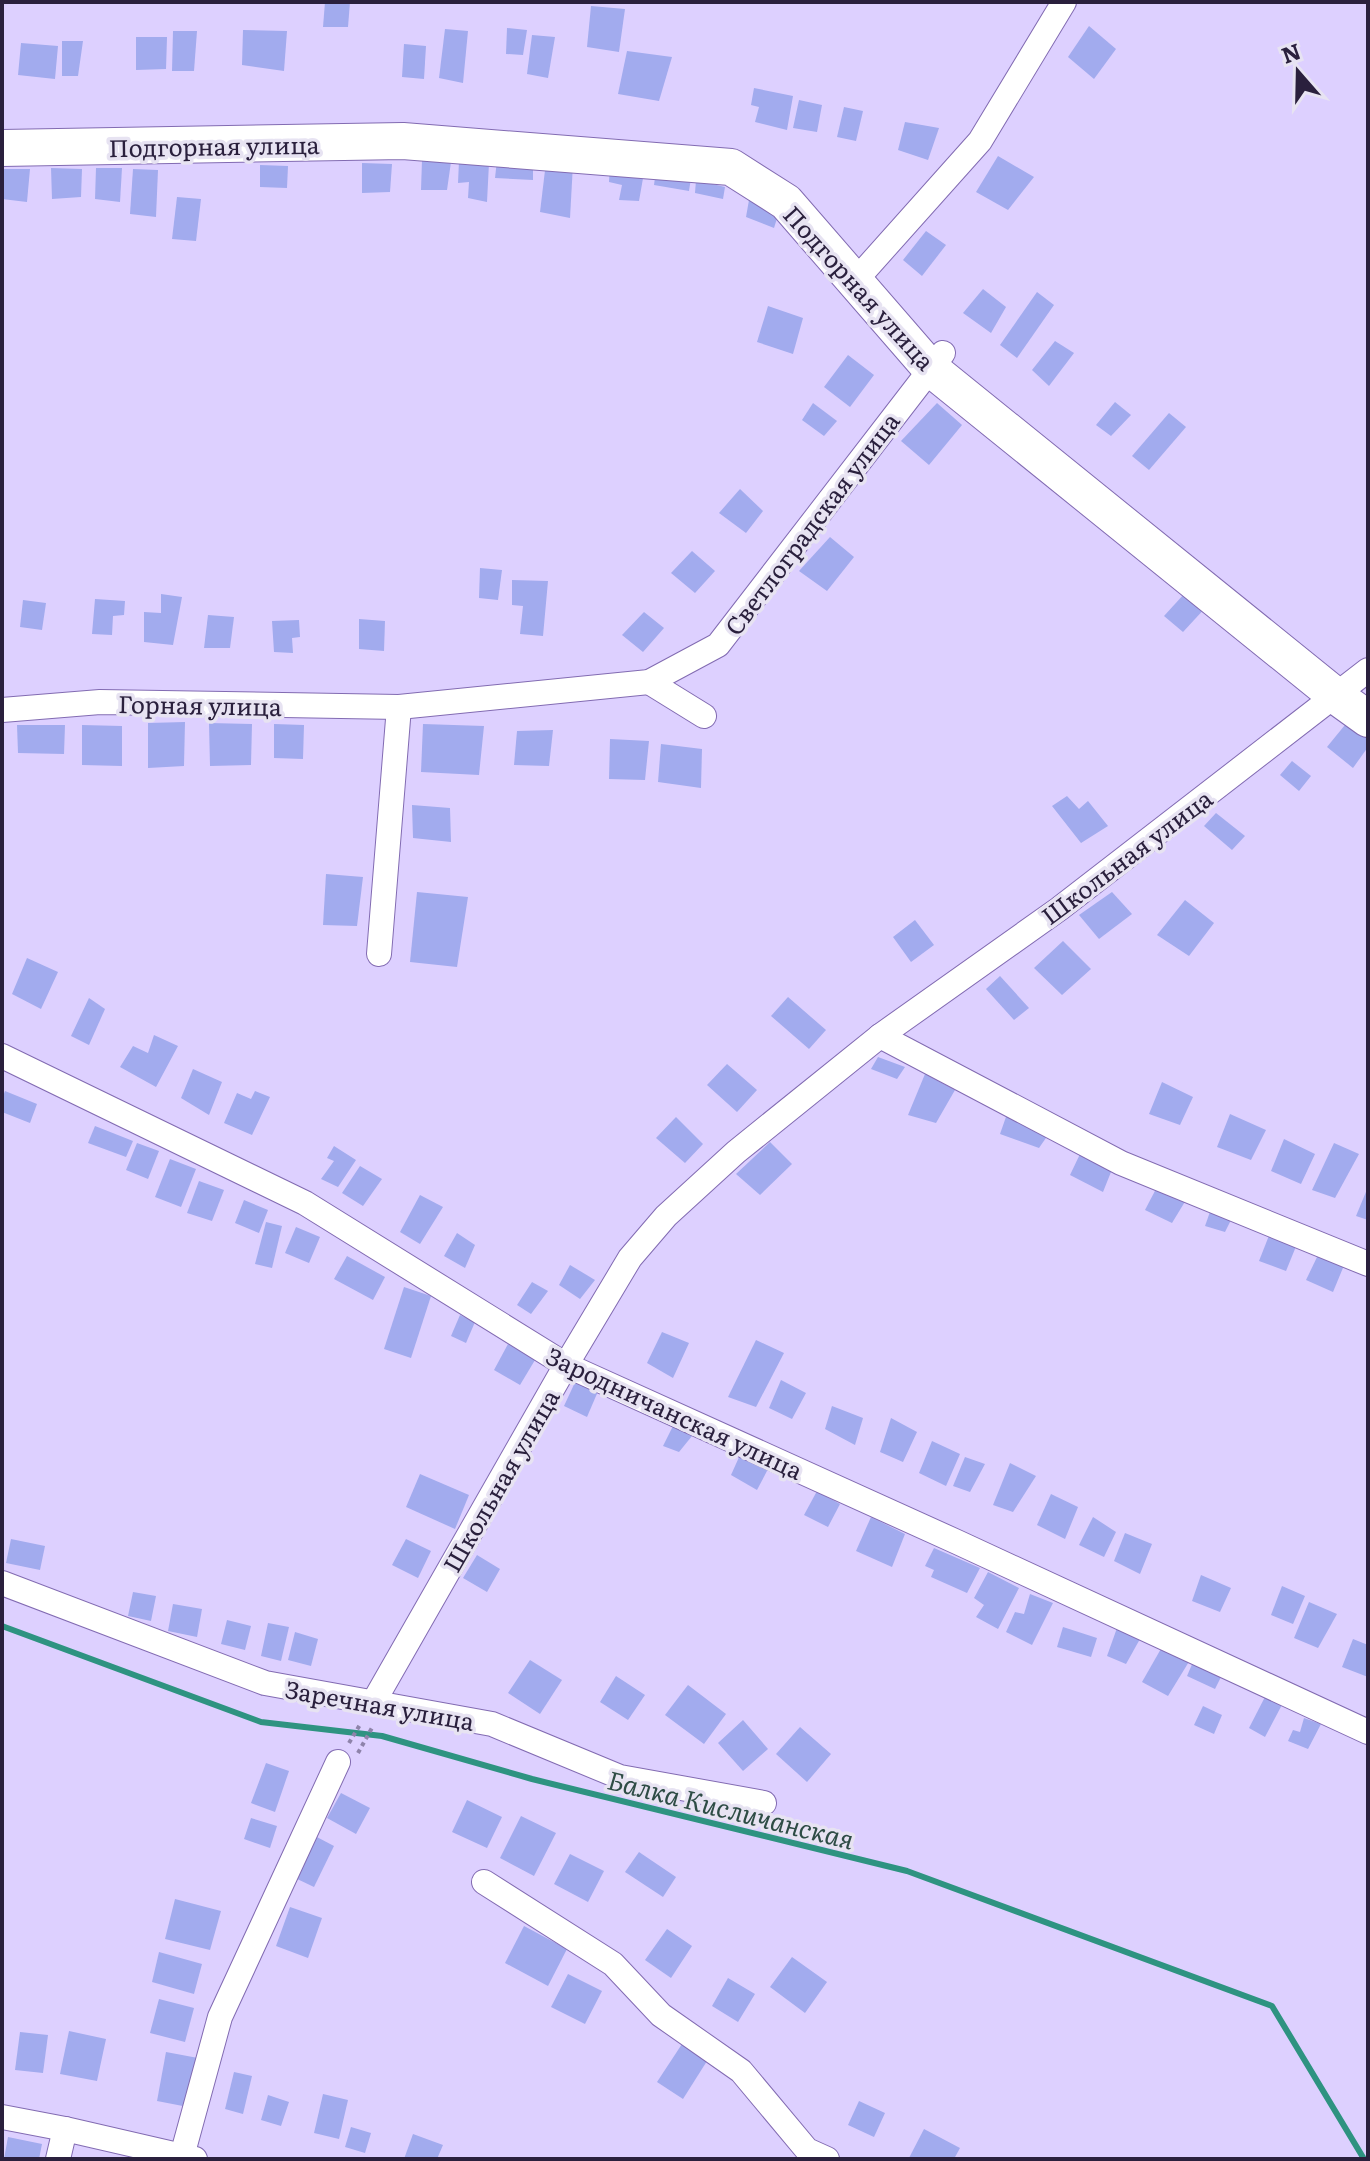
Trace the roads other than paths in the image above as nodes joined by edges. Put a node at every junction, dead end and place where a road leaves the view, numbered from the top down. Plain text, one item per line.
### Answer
1 (1064, 2) edge
2 (2, 129) edge
3 (2, 148) edge
4 (860, 275) junction
5 (937, 360) junction
6 (649, 682) junction
7 (1356, 686) edge
8 (425, 705) joint
9 (399, 707) junction
10 (2, 710) edge
11 (704, 716) dead end
12 (1368, 719) edge
13 (379, 954) dead end
14 (880, 1036) junction
15 (2, 1056) edge
16 (1368, 1264) edge
17 (566, 1365) junction
18 (2, 1583) edge
19 (375, 1703) junction
20 (1368, 1732) edge
21 (337, 1764) road end
22 (764, 1803) dead end
23 (484, 1882) dead end
24 (2, 2117) edge
25 (65, 2129) junction
26 (189, 2157) edge
27 (58, 2159) edge
28 (827, 2159) edge

1 - 4 street
2 - 4 street
3 - 4 street, Подгорная улица
4 - 5 street, Подгорная улица
5 - 6 street, Светлоградская улица
5 - 7 street, Подгорная улица
6 - 8 street, Светлоградская улица
6 - 11 street
7 - 12 street, Подгорная улица
7 - 14 street, Школьная улица
8 - 9 street, Горная улица
9 - 10 street, Горная улица
9 - 13 street
14 - 16 street
14 - 17 street, Школьная улица
15 - 17 street, Зародничанская улица
17 - 19 street, Школьная улица
17 - 20 street, Зародничанская улица
18 - 19 street, Заречная улица
19 - 22 street, Заречная улица
21 - 26 street
23 - 28 street
24 - 25 street
25 - 26 street
25 - 27 street

